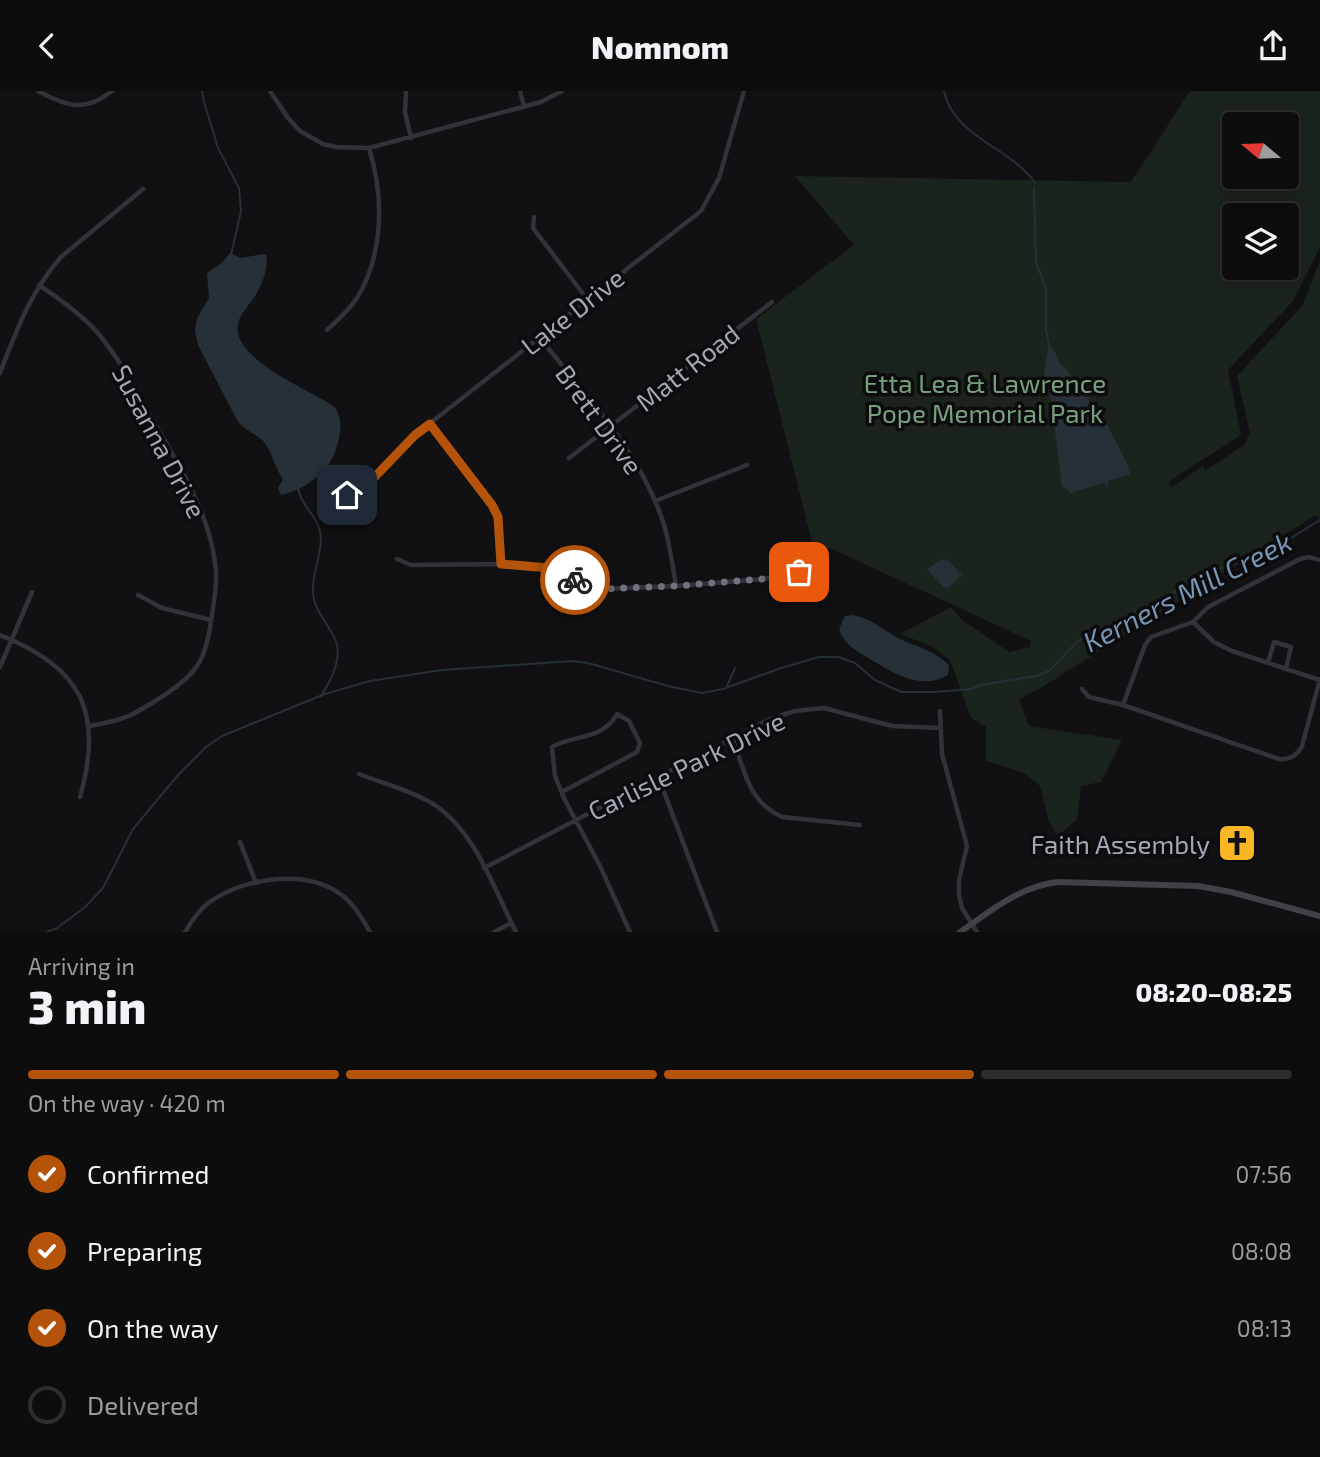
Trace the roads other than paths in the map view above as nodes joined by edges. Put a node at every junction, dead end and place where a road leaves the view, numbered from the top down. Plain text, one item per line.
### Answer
1 (38, 91) edge
2 (112, 91) edge
3 (271, 91) edge
4 (406, 91) edge
5 (520, 91) edge
6 (562, 91) edge
7 (744, 91) edge
8 (524, 106) junction
9 (411, 138) junction
10 (369, 148) junction
11 (143, 189) dead end
12 (534, 217) dead end
13 (39, 285) junction
14 (587, 299) junction
15 (772, 302) dead end
16 (327, 330) dead end
17 (539, 337) junction
18 (0, 373) edge
19 (430, 424) junction
20 (610, 426) junction
21 (569, 458) dead end
22 (747, 465) dead end
23 (347, 495) dead end
24 (655, 501) junction
25 (397, 559) dead end
26 (1320, 560) edge
27 (501, 564) junction
28 (815, 569) dead end
29 (676, 586) junction
30 (32, 592) dead end
31 (138, 595) dead end
32 (211, 620) junction
33 (1193, 622) junction
34 (0, 635) edge
35 (11, 639) junction
36 (1268, 663) junction
37 (0, 667) edge
38 (1286, 668) junction
39 (1320, 680) edge
40 (1082, 688) dead end
41 (1123, 705) junction
42 (940, 711) dead end
43 (89, 726) junction
44 (940, 728) junction
45 (732, 737) junction
46 (359, 774) dead end
47 (658, 776) junction
48 (562, 792) junction
49 (79, 797) dead end
50 (576, 819) junction
51 (860, 825) dead end
52 (240, 842) dead end
53 (484, 868) junction
54 (256, 883) junction
55 (1320, 916) edge
56 (511, 923) junction
57 (972, 924) junction
58 (185, 932) edge
59 (370, 932) edge
60 (494, 932) edge
61 (516, 932) edge
62 (630, 932) edge
63 (717, 932) edge
64 (960, 932) edge
65 (977, 932) edge

1 - 2 street
3 - 10 street
4 - 9 street
5 - 8 street
6 - 8 street
7 - 14 street, Lake Drive
8 - 9 street
9 - 10 street
10 - 16 street
11 - 13 street
12 - 14 street
13 - 18 street
13 - 32 street, Susanna Drive
14 - 17 street, Lake Drive
15 - 20 street, Matt Road
17 - 19 street, Lake Drive
17 - 20 street, Brett Drive
19 - 23 street, Lake Drive
19 - 27 street
20 - 21 street, Matt Road
20 - 24 street, Brett Drive
22 - 24 street
24 - 29 street, Brett Drive
25 - 27 street
26 - 33 street
27 - 29 street
28 - 29 street
30 - 35 street
31 - 32 street
32 - 43 street, Susanna Drive
33 - 36 street
33 - 41 street
34 - 35 street
35 - 37 street
35 - 43 street
36 - 38 street
36 - 38 street
38 - 39 street
39 - 41 street
40 - 41 street
42 - 44 street
43 - 49 street
44 - 45 street, Carlisle Park Drive
44 - 57 street
45 - 47 street, Carlisle Park Drive
45 - 51 street
46 - 53 street
47 - 50 street, Carlisle Park Drive
47 - 63 street
48 - 48 street
48 - 50 street
50 - 53 street, Carlisle Park Drive
50 - 62 street
52 - 54 street
53 - 56 street
54 - 58 street
54 - 59 street
55 - 57 main road
56 - 60 street
56 - 61 street
57 - 64 main road
57 - 65 street

